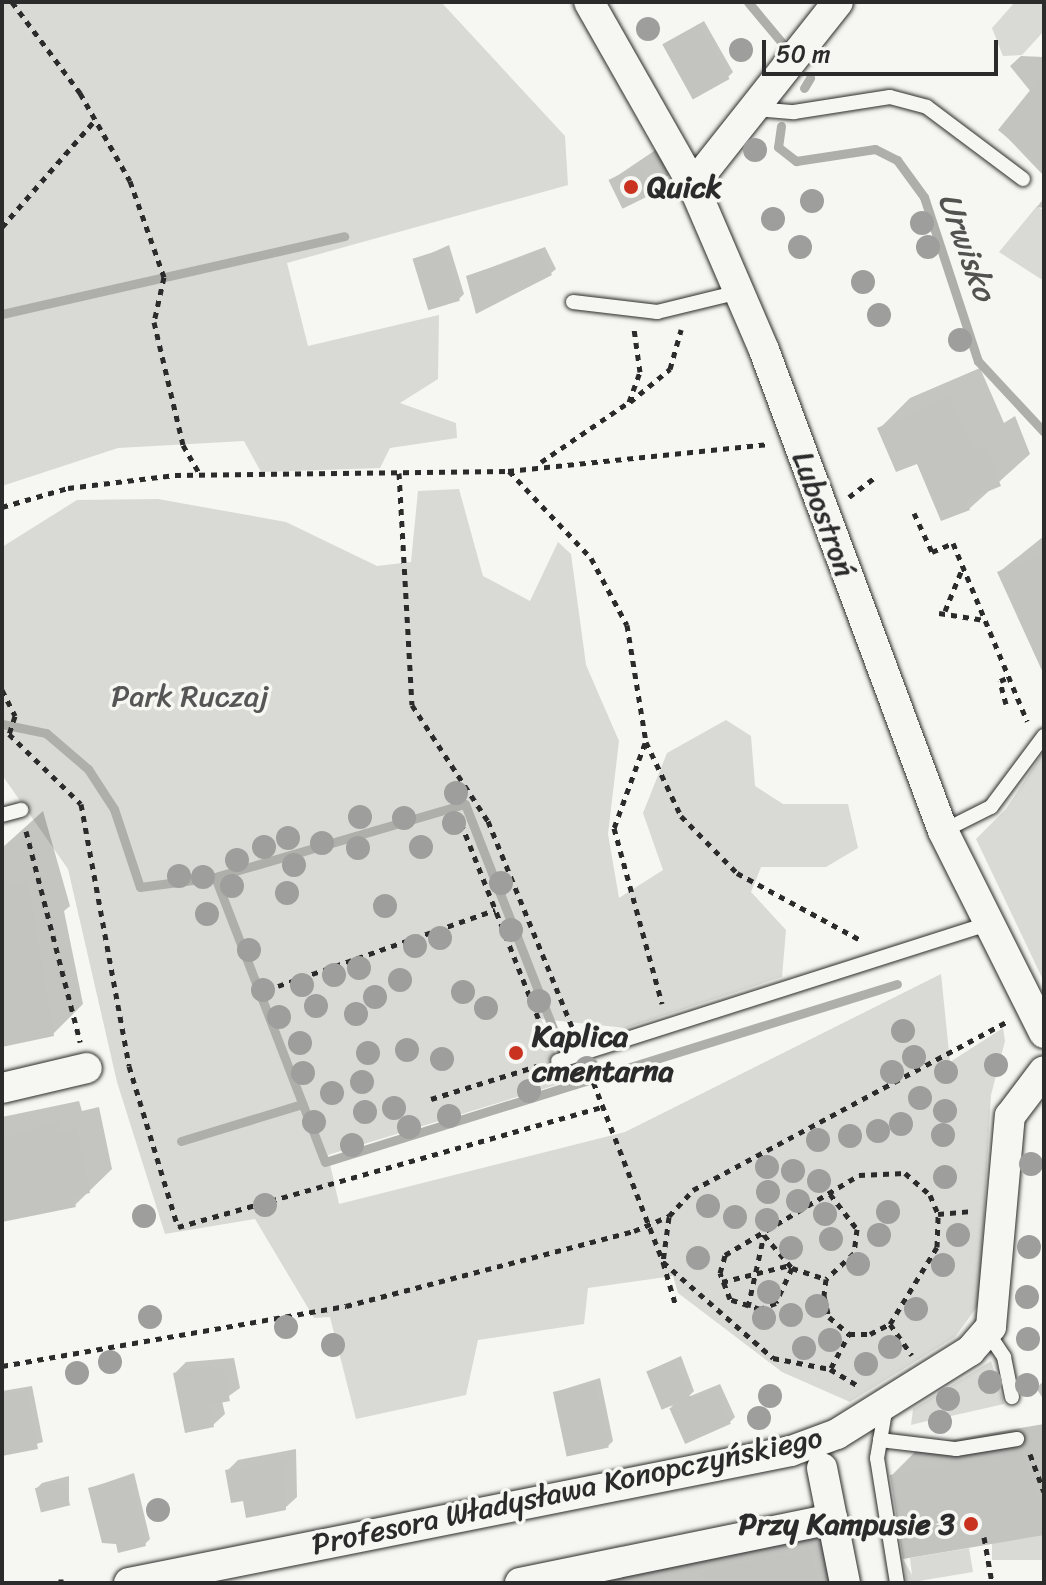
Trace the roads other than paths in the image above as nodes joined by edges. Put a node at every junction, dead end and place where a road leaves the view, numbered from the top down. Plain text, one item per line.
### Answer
1 (589, 2) edge
2 (838, 2) edge
3 (756, 109) junction
4 (1023, 179) dead end
5 (693, 185) junction
6 (739, 292) junction
7 (573, 302) dead end
8 (1044, 736) edge
9 (21, 810) road end
10 (2, 815) edge
11 (943, 831) junction
12 (984, 925) junction
13 (1044, 1033) edge
14 (558, 1061) dead end
15 (87, 1068) road end
16 (1044, 1071) edge
17 (2, 1088) edge
18 (988, 1333) junction
19 (876, 1397) junction
20 (1012, 1397) dead end
21 (1017, 1439) dead end
22 (880, 1440) junction
23 (818, 1456) junction
24 (833, 1519) junction
25 (129, 1583) edge
26 (520, 1583) edge
27 (845, 1583) edge
28 (897, 1583) edge

1 - 5 street, Lubostroń
2 - 3 street
3 - 4 lane
3 - 5 street
5 - 6 street, Lubostroń
6 - 7 lane
6 - 11 street, Lubostroń
8 - 11 lane
9 - 10 lane
11 - 12 street, Lubostroń
12 - 13 street, Lubostroń
12 - 14 lane
15 - 17 street
16 - 18 street
18 - 19 street, Profesora Władysława Konopczyńskiego
18 - 20 lane
19 - 22 lane
19 - 23 street, Profesora Władysława Konopczyńskiego
21 - 22 lane
22 - 28 lane
23 - 24 street
23 - 25 street, Profesora Władysława Konopczyńskiego
24 - 26 street
24 - 27 street

